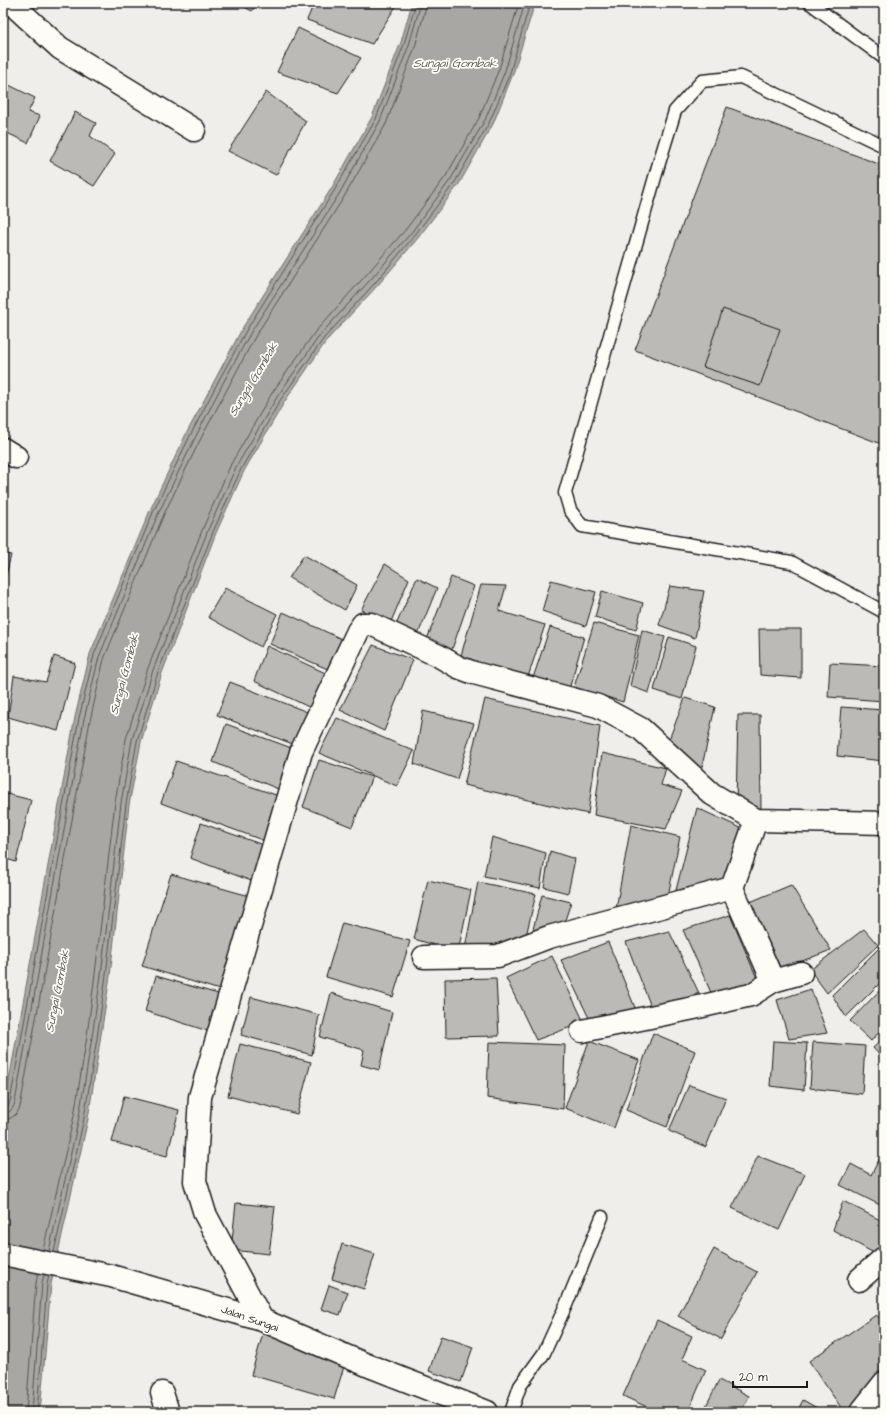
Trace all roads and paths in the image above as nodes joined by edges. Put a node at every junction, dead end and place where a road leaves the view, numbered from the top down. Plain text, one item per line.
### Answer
1 (11, 3) edge
2 (810, 3) edge
3 (884, 58) edge
4 (194, 130) dead end
5 (884, 146) edge
6 (884, 612) edge
7 (756, 820) junction
8 (884, 823) edge
9 (732, 888) junction
10 (424, 957) dead end
11 (802, 973) dead end
12 (773, 981) junction
13 (582, 1031) dead end
14 (602, 1217) dead end
15 (3, 1254) edge
16 (884, 1258) edge
17 (859, 1280) dead end
18 (262, 1320) junction
19 (884, 1383) edge
20 (487, 1412) edge
21 (511, 1412) edge
22 (861, 1412) edge

1 - 4 street
2 - 3 lane
5 - 6 lane
7 - 8 street
7 - 9 street
7 - 18 street
9 - 10 street
9 - 12 street
11 - 12 street
12 - 13 street
14 - 21 lane
15 - 18 street, Jalan Sungai
16 - 17 street
18 - 20 street, Jalan Sungai
19 - 22 street

